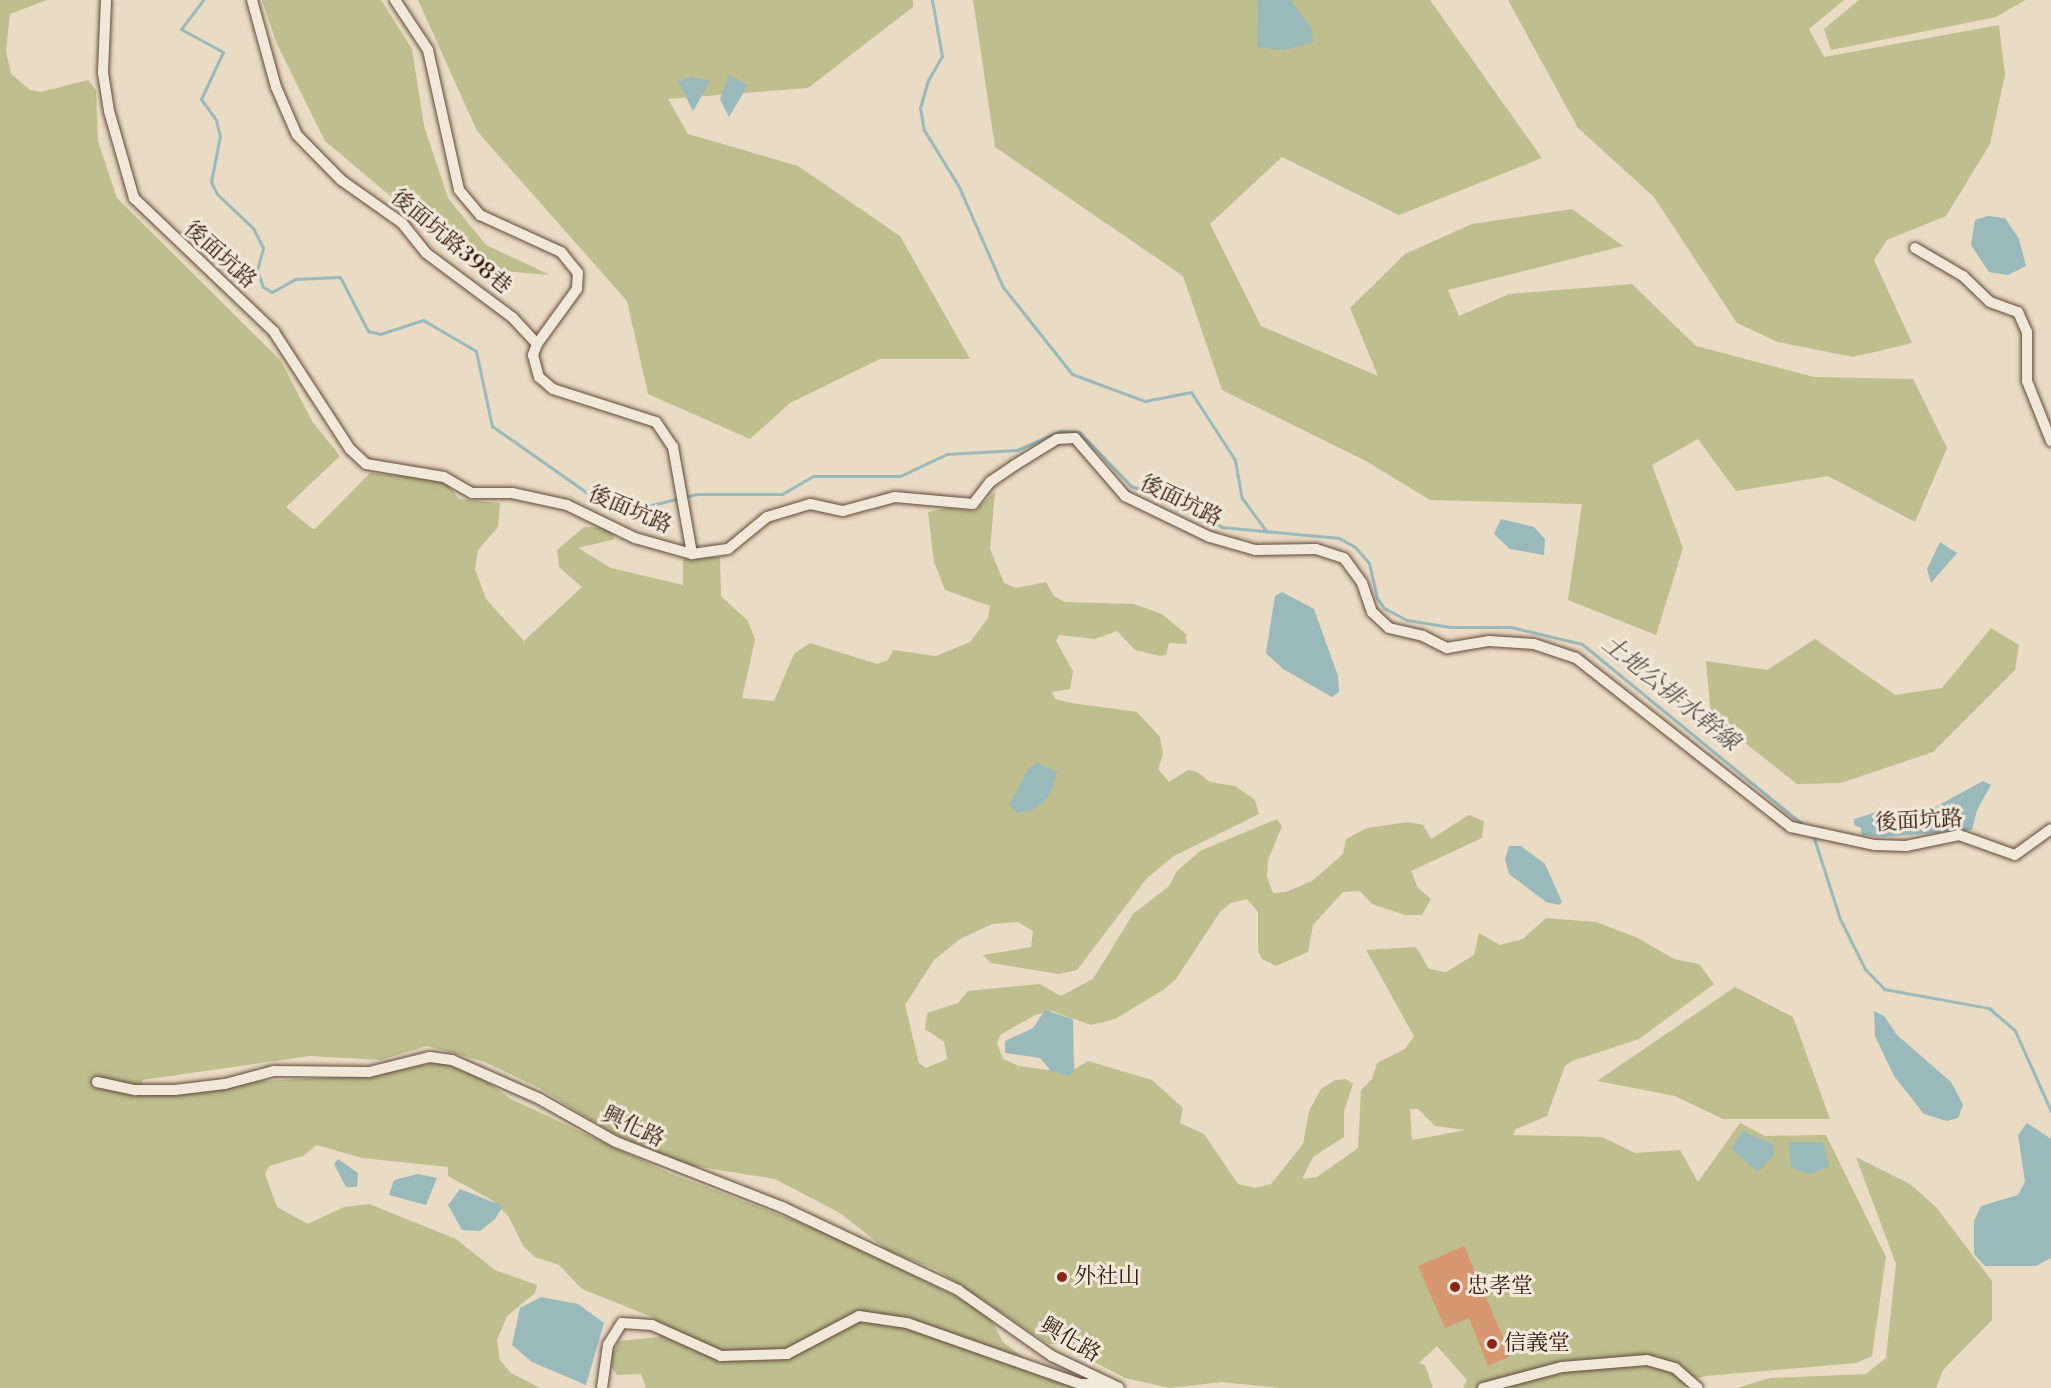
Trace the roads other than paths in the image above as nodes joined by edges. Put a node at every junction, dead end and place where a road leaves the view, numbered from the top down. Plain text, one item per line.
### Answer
1 (106, 0) edge
2 (252, 0) edge
3 (395, 0) edge
4 (1915, 248) dead end
5 (537, 344) junction
6 (2050, 439) edge
7 (692, 554) junction
8 (2051, 829) edge
9 (97, 1082) dead end
10 (1115, 1386) edge
11 (602, 1388) edge
12 (1483, 1388) edge
13 (1698, 1388) edge

1 - 7 street, 後面坑路
2 - 5 street, 後面坑路398巷
3 - 5 street
4 - 6 street
5 - 7 street
7 - 8 street, 後面坑路
9 - 10 street, 興化路
10 - 11 street
12 - 13 street

